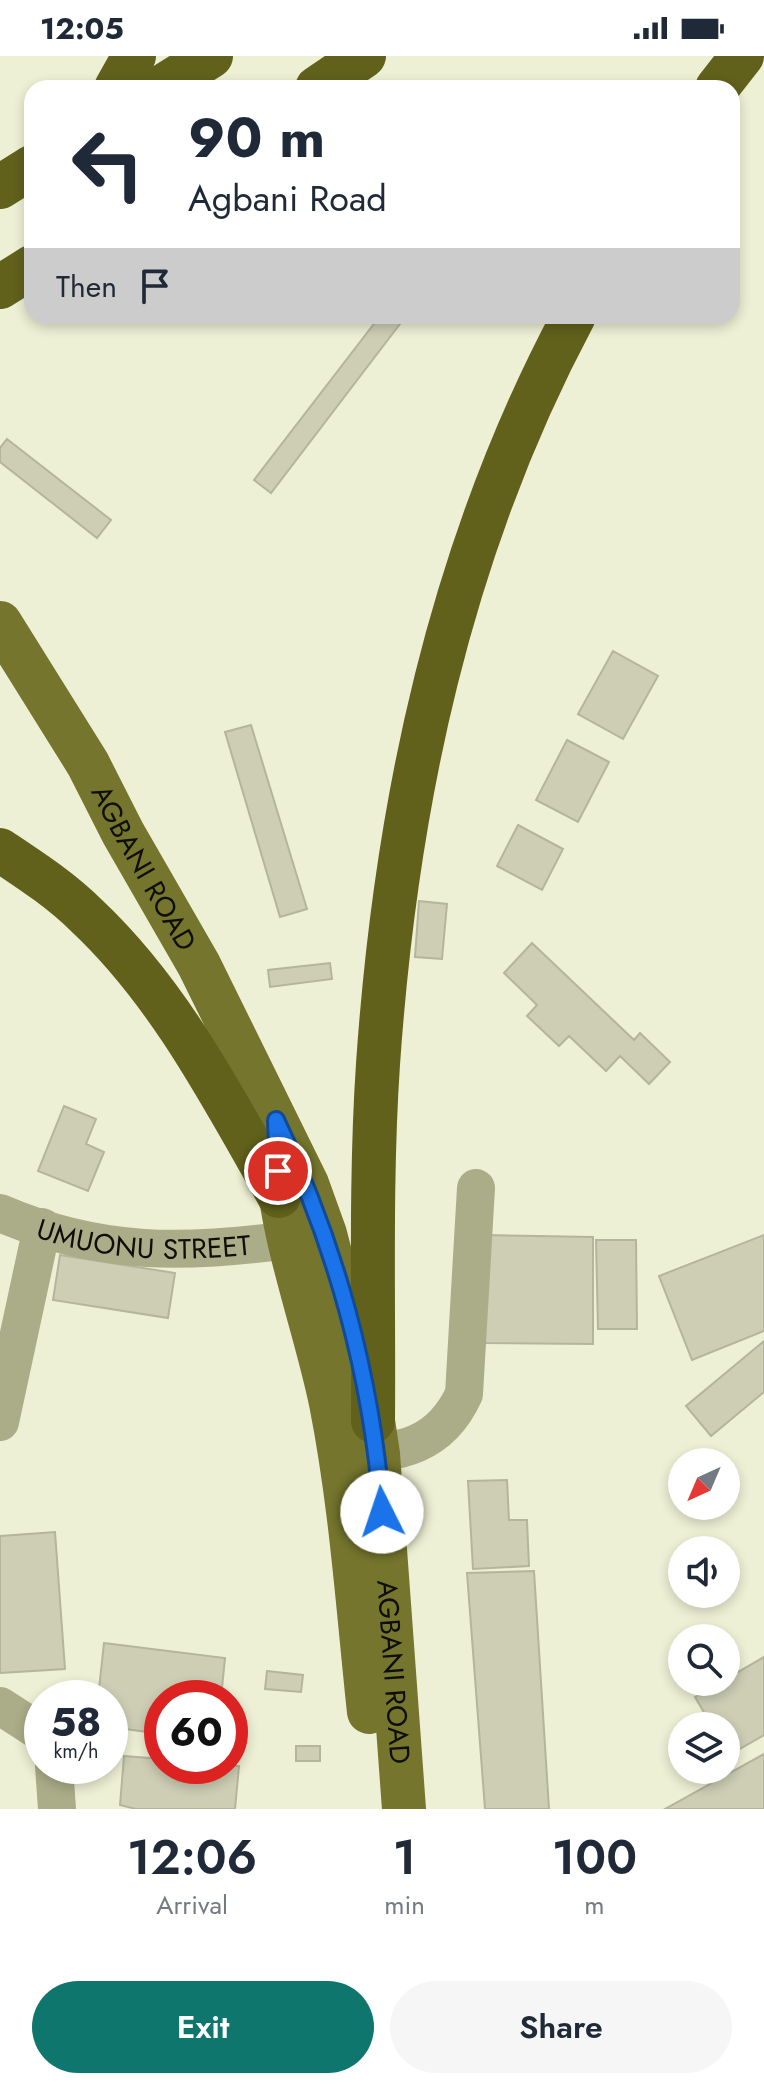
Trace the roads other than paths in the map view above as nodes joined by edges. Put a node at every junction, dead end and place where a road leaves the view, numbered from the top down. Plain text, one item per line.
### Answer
1 (134, 56) edge
2 (211, 56) edge
3 (364, 56) edge
4 (742, 56) edge
5 (120, 80) edge
6 (173, 80) edge
7 (329, 80) edge
8 (723, 80) edge
9 (24, 172) edge
10 (0, 187) edge
11 (24, 272) edge
12 (0, 287) edge
13 (570, 324) edge
14 (0, 623) edge
15 (0, 850) edge
16 (276, 1120) junction
17 (476, 1188) dead end
18 (279, 1196) junction
19 (0, 1213) edge
20 (42, 1227) junction
21 (291, 1240) junction
22 (0, 1422) edge
23 (364, 1444) junction
24 (0, 1706) edge
25 (24, 1721) edge
26 (55, 1784) edge
27 (57, 1809) edge
28 (377, 1809) edge
29 (404, 1809) edge

1 - 5 highway
2 - 6 highway
3 - 7 highway
4 - 8 highway
9 - 10 highway
11 - 12 highway
13 - 23 highway
14 - 16 main road, AGBANI ROAD
15 - 18 highway
16 - 18 main road, AGBANI ROAD
16 - 23 main road, AGBANI ROAD
17 - 23 street
18 - 21 main road, AGBANI ROAD
19 - 20 street, UMUONU STREET
20 - 21 street, UMUONU STREET
20 - 22 street
21 - 23 main road, AGBANI ROAD
23 - 28 main road, AGBANI ROAD
23 - 29 main road, AGBANI ROAD
24 - 25 street
26 - 27 street

